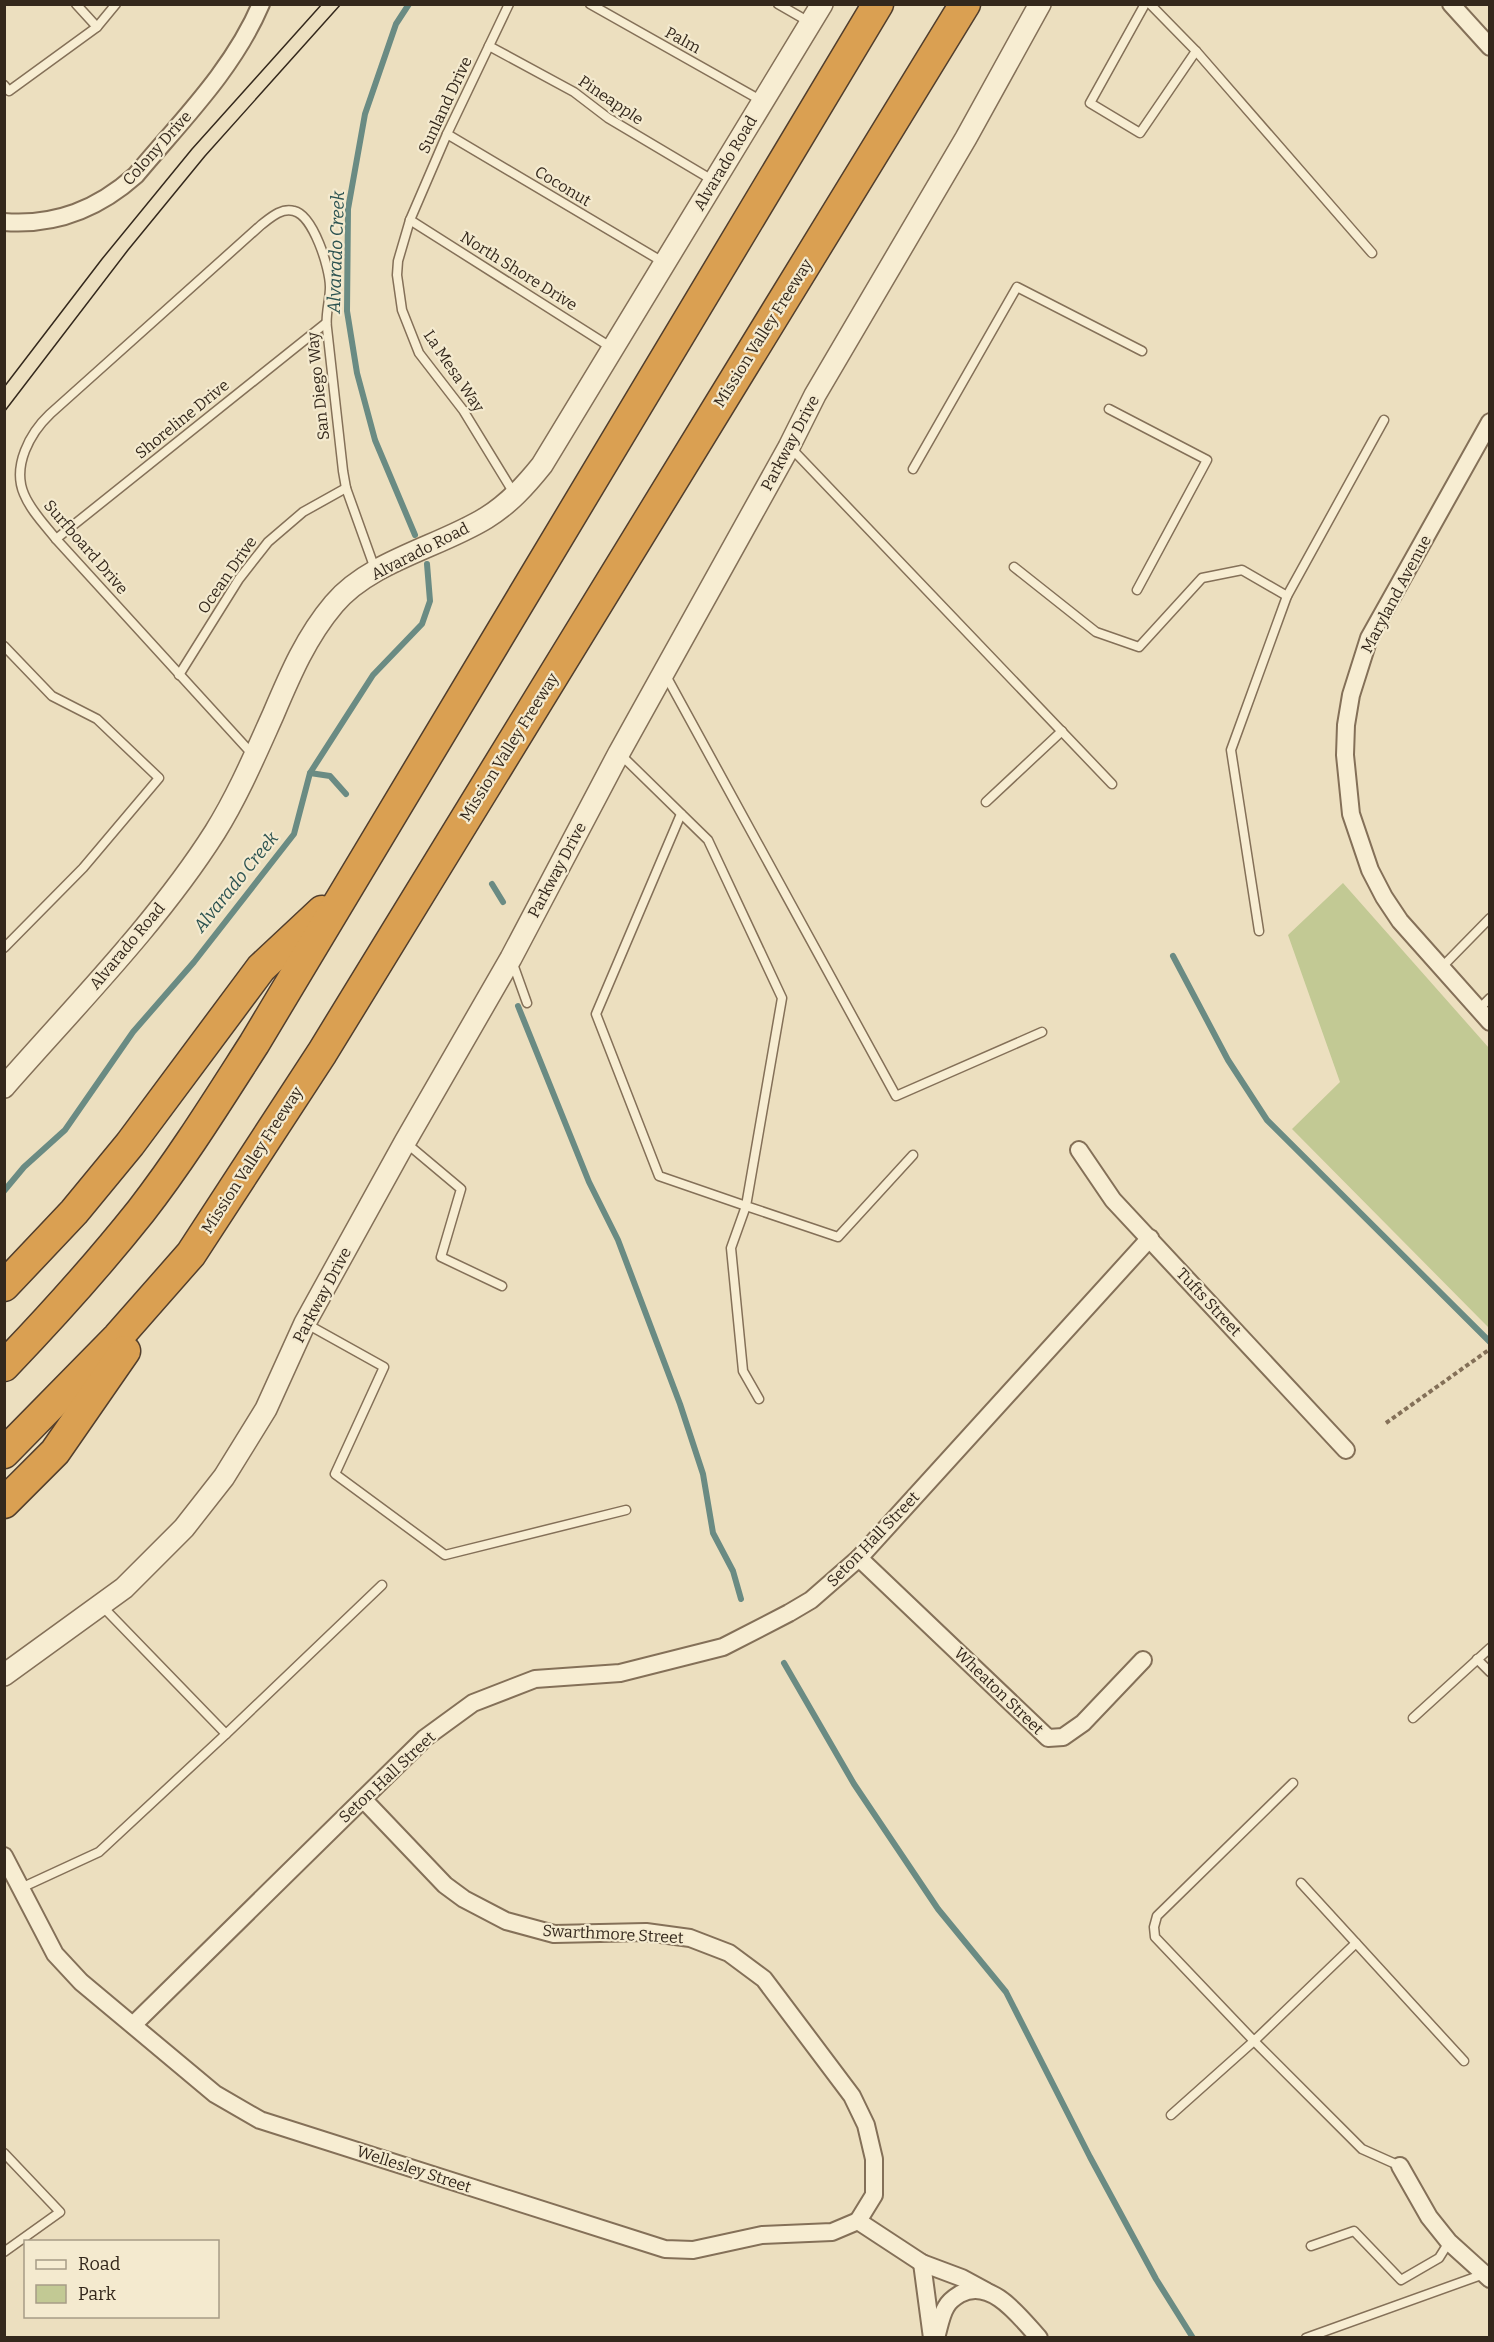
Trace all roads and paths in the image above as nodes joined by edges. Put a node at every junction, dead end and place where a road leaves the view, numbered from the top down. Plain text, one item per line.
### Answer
1 (76, 4) edge
2 (116, 4) edge
3 (261, 4) edge
4 (509, 4) edge
5 (590, 4) edge
6 (778, 4) edge
7 (822, 4) edge
8 (878, 4) edge
9 (965, 4) edge
10 (1040, 4) edge
11 (1145, 4) edge
12 (1150, 4) edge
13 (1451, 4) edge
14 (811, 23) junction
15 (96, 27) junction
16 (489, 46) junction
17 (1490, 47) edge
18 (1196, 51) junction
19 (4, 85) edge
20 (762, 102) junction
21 (447, 134) junction
22 (714, 182) junction
23 (287, 210) joint
24 (410, 220) junction
25 (4, 222) edge
26 (1372, 253) dead end
27 (664, 263) junction
28 (326, 323) junction
29 (612, 348) junction
30 (1142, 351) dead end
31 (1109, 409) dead end
32 (1384, 420) dead end
33 (1490, 422) edge
34 (789, 447) junction
35 (913, 469) dead end
36 (346, 488) junction
37 (515, 495) junction
38 (56, 539) junction
39 (1014, 567) dead end
40 (376, 572) junction
41 (1137, 590) dead end
42 (1287, 596) junction
43 (4, 646) edge
44 (664, 671) junction
45 (179, 675) junction
46 (1062, 731) junction
47 (619, 753) junction
48 (255, 756) junction
49 (1112, 784) dead end
50 (986, 802) dead end
51 (681, 814) junction
52 (351, 884) junction
53 (1490, 918) edge
54 (1260, 931) dead end
55 (4, 948) edge
56 (511, 958) junction
57 (1441, 968) junction
58 (527, 1003) dead end
59 (1486, 1010) edge
60 (1042, 1032) dead end
61 (4, 1087) edge
62 (405, 1142) junction
63 (1079, 1150) dead end
64 (913, 1155) dead end
65 (746, 1206) junction
66 (1150, 1238) junction
67 (191, 1254) junction
68 (4, 1286) edge
69 (502, 1286) dead end
70 (305, 1323) junction
71 (1490, 1349) edge
72 (4, 1366) edge
73 (759, 1399) dead end
74 (1386, 1423) dead end
75 (1346, 1450) dead end
76 (4, 1454) edge
77 (4, 1503) edge
78 (626, 1510) dead end
79 (859, 1558) junction
80 (382, 1585) dead end
81 (100, 1605) junction
82 (1490, 1648) edge
83 (1477, 1659) junction
84 (1143, 1660) dead end
85 (1490, 1672) edge
86 (4, 1675) edge
87 (1413, 1718) dead end
88 (226, 1734) junction
89 (1293, 1783) dead end
90 (363, 1799) junction
91 (6, 1865) edge
92 (1301, 1884) dead end
93 (21, 1888) junction
94 (1356, 1943) junction
95 (133, 2025) junction
96 (1254, 2041) junction
97 (1464, 2061) dead end
98 (1171, 2115) dead end
99 (4, 2153) edge
100 (1400, 2166) joint
101 (858, 2221) junction
102 (1449, 2242) junction
103 (1311, 2246) dead end
104 (4, 2252) edge
105 (922, 2263) junction
106 (1487, 2277) edge
107 (986, 2291) junction
108 (934, 2337) edge
109 (1039, 2337) edge
110 (1306, 2337) edge

1 - 15 lane
2 - 15 lane
3 - 25 street, Colony Drive
4 - 16 lane, Sunland Drive
5 - 20 lane, Palm
6 - 14 lane
7 - 14 street, Alvarado Road
8 - 52 highway
9 - 67 highway, Mission Valley Freeway
10 - 34 street, Parkway Drive
11 - 18 lane
12 - 18 lane
13 - 17 street
14 - 20 street, Alvarado Road
15 - 19 lane
16 - 21 lane, Sunland Drive
16 - 22 lane, Pineapple
18 - 26 lane
20 - 22 street, Alvarado Road
21 - 24 lane, Sunland Drive
21 - 27 lane, Coconut
22 - 27 street, Alvarado Road
23 - 28 lane, San Diego Way
23 - 38 lane, Surfboard Drive
24 - 29 lane, North Shore Drive
24 - 37 lane, La Mesa Way
27 - 29 street, Alvarado Road
28 - 36 lane, San Diego Way
28 - 38 lane, Shoreline Drive
29 - 37 street, Alvarado Road
30 - 35 lane
31 - 41 lane
32 - 42 lane
33 - 57 street, Maryland Avenue
34 - 44 street, Parkway Drive
34 - 46 lane
36 - 40 lane, San Diego Way
36 - 45 lane, Ocean Drive
37 - 40 street, Alvarado Road
38 - 45 lane, Surfboard Drive
39 - 42 lane
40 - 48 street, Alvarado Road
42 - 54 lane
43 - 55 lane
44 - 47 street, Parkway Drive
44 - 60 lane
45 - 48 lane, Surfboard Drive
46 - 49 lane
46 - 50 lane
47 - 51 lane
47 - 56 street, Parkway Drive
48 - 61 street, Alvarado Road
51 - 65 lane
51 - 65 lane
52 - 68 highway
52 - 72 highway
53 - 57 lane
56 - 58 lane
56 - 62 street, Parkway Drive
57 - 59 street, Maryland Avenue
62 - 69 lane
62 - 70 street, Parkway Drive
63 - 66 street, Tufts Street
64 - 65 lane
65 - 73 lane
66 - 75 street, Tufts Street
66 - 79 street, Seton Hall Street
67 - 76 highway, Mission Valley Freeway
67 - 77 highway
70 - 78 lane
70 - 81 street, Parkway Drive
71 - 74 path
79 - 84 street, Wheaton Street
79 - 90 street, Seton Hall Street
80 - 88 lane
81 - 86 street, Parkway Drive
81 - 88 lane
82 - 83 lane
83 - 85 lane
83 - 87 lane
88 - 93 lane
89 - 96 lane
90 - 95 street, Seton Hall Street
90 - 101 street, Swarthmore Street
91 - 93 street, Wellesley Street
92 - 94 lane
93 - 95 street, Wellesley Street
94 - 96 lane
94 - 97 lane
95 - 101 street, Wellesley Street
96 - 98 lane
96 - 100 lane
99 - 104 lane
100 - 102 street
101 - 105 street
102 - 103 lane
102 - 106 street
105 - 107 street
105 - 108 street
106 - 110 lane
107 - 108 street
107 - 109 street

